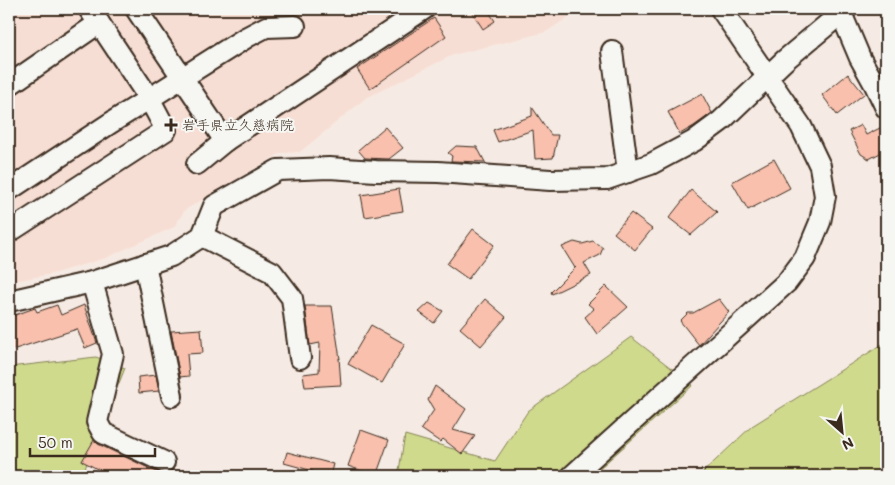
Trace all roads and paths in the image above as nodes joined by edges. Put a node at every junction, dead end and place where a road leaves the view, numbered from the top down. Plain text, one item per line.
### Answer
1 (136, 9) edge
2 (424, 9) edge
3 (721, 9) edge
4 (844, 11) edge
5 (94, 16) edge
6 (295, 26) dead end
7 (612, 52) dead end
8 (183, 77) junction
9 (768, 78) junction
10 (9, 84) edge
11 (149, 98) junction
12 (886, 108) edge
13 (225, 141) junction
14 (197, 164) dead end
15 (628, 172) junction
16 (9, 190) edge
17 (9, 232) edge
18 (202, 236) junction
19 (145, 264) junction
20 (92, 282) junction
21 (9, 301) edge
22 (300, 358) dead end
23 (172, 396) dead end
24 (164, 462) dead end
25 (572, 476) edge

1 - 8 street
2 - 13 street
3 - 9 street
4 - 9 street
4 - 12 street
5 - 10 street
5 - 11 street
6 - 8 street
7 - 15 street
8 - 11 street
8 - 13 street
9 - 15 street
9 - 25 street
11 - 16 street
11 - 17 street
13 - 14 street
15 - 18 street
18 - 19 street
18 - 22 street
19 - 20 street
19 - 23 street
20 - 21 street
20 - 24 street

